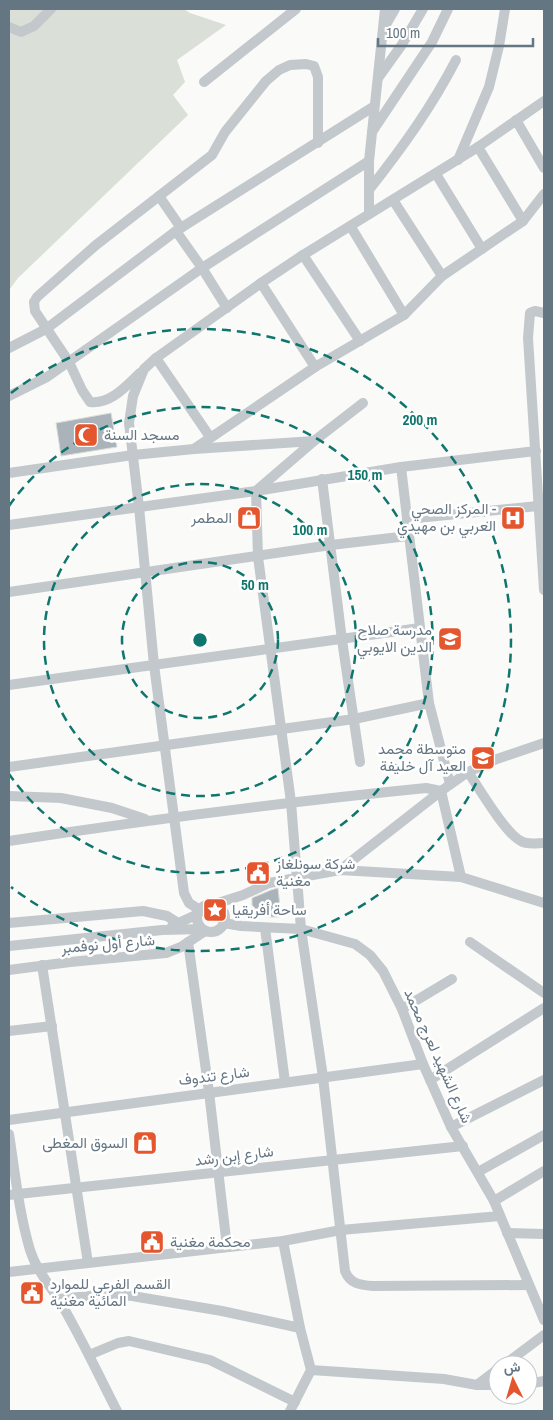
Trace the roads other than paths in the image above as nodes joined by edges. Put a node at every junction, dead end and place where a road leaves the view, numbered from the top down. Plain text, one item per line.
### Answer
1 (51, 9) edge
2 (296, 9) edge
3 (385, 9) edge
4 (395, 9) edge
5 (423, 9) edge
6 (448, 9) edge
7 (505, 9) edge
8 (9, 27) edge
9 (382, 32) junction
10 (456, 60) dead end
11 (377, 79) junction
12 (204, 82) dead end
13 (544, 102) edge
14 (373, 108) junction
15 (516, 120) junction
16 (372, 133) junction
17 (318, 143) junction
18 (478, 147) junction
19 (458, 160) junction
20 (369, 161) junction
21 (544, 168) edge
22 (436, 174) junction
23 (369, 190) junction
24 (544, 194) edge
25 (159, 196) junction
26 (393, 200) junction
27 (369, 214) junction
28 (523, 221) junction
29 (351, 227) junction
30 (179, 230) junction
31 (482, 249) junction
32 (303, 255) junction
33 (202, 268) junction
34 (442, 276) junction
35 (261, 283) junction
36 (227, 308) junction
37 (544, 314) edge
38 (404, 315) junction
39 (46, 329) junction
40 (360, 341) junction
41 (9, 348) edge
42 (156, 358) junction
43 (69, 362) junction
44 (315, 367) junction
45 (144, 369) junction
46 (9, 396) edge
47 (363, 403) dead end
48 (210, 437) junction
49 (314, 441) junction
50 (194, 449) junction
51 (536, 451) junction
52 (132, 455) junction
53 (401, 467) junction
54 (9, 473) edge
55 (322, 479) junction
56 (256, 491) junction
57 (538, 506) junction
58 (139, 507) junction
59 (407, 519) junction
60 (9, 525) edge
61 (408, 536) junction
62 (330, 545) junction
63 (543, 555) edge
64 (258, 557) junction
65 (144, 572) junction
66 (544, 590) edge
67 (9, 592) edge
68 (420, 628) junction
69 (342, 640) junction
70 (271, 650) junction
71 (154, 665) junction
72 (9, 685) edge
73 (429, 703) junction
74 (354, 718) junction
75 (281, 729) junction
76 (544, 743) edge
77 (164, 745) junction
78 (360, 762) dead end
79 (9, 768) edge
80 (468, 772) junction
81 (450, 784) junction
82 (441, 791) junction
83 (9, 796) edge
84 (291, 802) junction
85 (174, 817) junction
86 (148, 820) junction
87 (9, 841) edge
88 (544, 843) edge
89 (340, 870) junction
90 (296, 877) junction
91 (461, 877) junction
92 (243, 895) junction
93 (542, 900) edge
94 (212, 905) junction
95 (199, 912) junction
96 (225, 921) junction
97 (9, 923) edge
98 (178, 923) junction
99 (266, 928) junction
100 (301, 929) junction
101 (162, 930) junction
102 (204, 930) junction
103 (188, 942) junction
104 (470, 942) dead end
105 (9, 946) edge
106 (42, 965) junction
107 (9, 970) edge
108 (452, 979) dead end
109 (544, 993) edge
110 (544, 1008) edge
111 (402, 1009) junction
112 (52, 1026) junction
113 (9, 1031) edge
114 (423, 1064) junction
115 (323, 1077) junction
116 (430, 1080) junction
117 (544, 1080) edge
118 (285, 1082) junction
119 (209, 1092) junction
120 (64, 1112) junction
121 (9, 1120) edge
122 (451, 1127) junction
123 (9, 1134) edge
124 (544, 1134) edge
125 (463, 1146) junction
126 (331, 1159) junction
127 (544, 1171) edge
128 (478, 1172) junction
129 (217, 1173) junction
130 (76, 1188) junction
131 (14, 1194) edge
132 (494, 1201) junction
133 (500, 1216) junction
134 (341, 1230) junction
135 (507, 1233) junction
136 (544, 1234) edge
137 (283, 1241) junction
138 (227, 1247) junction
139 (88, 1263) junction
140 (38, 1269) junction
141 (9, 1272) edge
142 (528, 1284) junction
143 (58, 1299) junction
144 (544, 1320) edge
145 (300, 1328) junction
146 (544, 1335) edge
147 (89, 1354) junction
148 (517, 1355) edge
149 (311, 1370) junction
150 (488, 1377) edge
151 (477, 1385) junction
152 (488, 1385) edge
153 (293, 1407) edge
154 (117, 1411) edge

1 - 8 street
2 - 12 street
3 - 9 street
4 - 9 street
5 - 11 street
6 - 16 street
7 - 19 street
9 - 11 street
10 - 23 street
11 - 14 street
13 - 15 street
14 - 16 street
14 - 17 street
15 - 18 street
15 - 21 street
16 - 20 street
17 - 25 street
17 - 30 street
18 - 19 street
18 - 28 street
19 - 22 street
20 - 23 street
20 - 33 street
22 - 26 street
22 - 31 street
23 - 27 street
24 - 28 street
25 - 30 street
25 - 39 street
26 - 27 street
26 - 34 street
27 - 29 street
28 - 31 street
29 - 32 street
29 - 38 street
30 - 33 street
30 - 39 street
31 - 34 street
32 - 35 street
32 - 40 street
33 - 36 street
33 - 43 street
34 - 38 street
35 - 36 street
35 - 44 street
36 - 42 street
37 - 51 street
38 - 40 street
39 - 41 street
39 - 43 street
40 - 44 street
42 - 45 street
42 - 48 street
43 - 45 street
43 - 46 street
44 - 48 street
45 - 52 street
47 - 49 street
48 - 50 street
49 - 50 street
49 - 56 street
50 - 52 street
51 - 53 street
51 - 57 street
52 - 54 street
52 - 58 street
53 - 55 street
53 - 59 street
55 - 56 street
55 - 62 street
56 - 58 street
56 - 64 street
57 - 59 street
57 - 63 street
58 - 60 street
58 - 65 street
59 - 61 street
61 - 62 street
61 - 68 street
62 - 64 street
62 - 69 street
63 - 66 street
64 - 65 street
64 - 70 street
65 - 67 street
65 - 71 street
68 - 69 street
68 - 73 street
69 - 70 street
69 - 74 street
70 - 71 street
70 - 75 street
71 - 72 street
71 - 77 street
73 - 74 street
73 - 81 street
74 - 75 street
74 - 78 street
75 - 77 street
75 - 84 street
76 - 80 street
77 - 79 street
77 - 85 street
80 - 81 street
80 - 88 street
81 - 82 street
82 - 84 street
82 - 89 street
82 - 91 street
83 - 86 street
84 - 85 street
84 - 90 street
85 - 86 street
85 - 95 street
86 - 87 street
89 - 90 street
89 - 91 street
90 - 92 street
90 - 100 street
91 - 93 street
92 - 94 street
92 - 96 street
94 - 95 street
94 - 96 street
95 - 98 street, شارع أول نوفمبر
95 - 102 street
96 - 99 street, شارع الشهيد لعرج محمد
96 - 102 street
97 - 98 street, شارع أول نوفمبر
98 - 101 street, شارع أول نوفمبر
99 - 100 street, شارع الشهيد لعرج محمد
99 - 118 street
100 - 111 street, شارع الشهيد لعرج محمد
100 - 115 street
101 - 102 street, شارع أول نوفمبر
101 - 105 street, شارع أول نوفمبر
102 - 103 street, شارع أول نوفمبر
103 - 106 street, شارع أول نوفمبر
103 - 119 street
104 - 109 street
106 - 107 street, شارع أول نوفمبر
106 - 112 street
108 - 111 street
110 - 116 street
111 - 114 street, شارع الشهيد لعرج محمد
112 - 113 street
112 - 120 street
114 - 115 street, شارع تندوف
114 - 116 street, شارع الشهيد لعرج محمد
115 - 118 street, شارع تندوف
115 - 126 street
116 - 122 street, شارع الشهيد لعرج محمد
117 - 122 street
118 - 119 street, شارع تندوف
119 - 120 street, شارع تندوف
119 - 129 street
120 - 121 street, شارع تندوف
120 - 130 street
122 - 125 street, شارع الشهيد لعرج محمد
123 - 131 street
124 - 128 street
125 - 126 street, شارع إبن رشد
125 - 128 street, شارع الشهيد لعرج محمد
126 - 129 street, شارع إبن رشد
126 - 134 street
127 - 132 street
128 - 132 street, شارع الشهيد لعرج محمد
129 - 130 street, شارع إبن رشد
129 - 138 street
130 - 131 street, شارع إبن رشد
130 - 139 street
131 - 140 street
132 - 133 street, شارع الشهيد لعرج محمد
133 - 134 street
133 - 135 street, شارع الشهيد لعرج محمد
134 - 137 street
134 - 142 street
135 - 136 street
135 - 142 street, شارع الشهيد لعرج محمد
137 - 138 street
137 - 145 street
138 - 139 street
139 - 140 street
140 - 141 street
140 - 143 street
142 - 144 street, شارع الشهيد لعرج محمد
143 - 145 street
143 - 147 street
145 - 149 street
146 - 148 street
147 - 153 street
147 - 154 street
149 - 151 street
149 - 153 street
150 - 151 street
151 - 152 street

